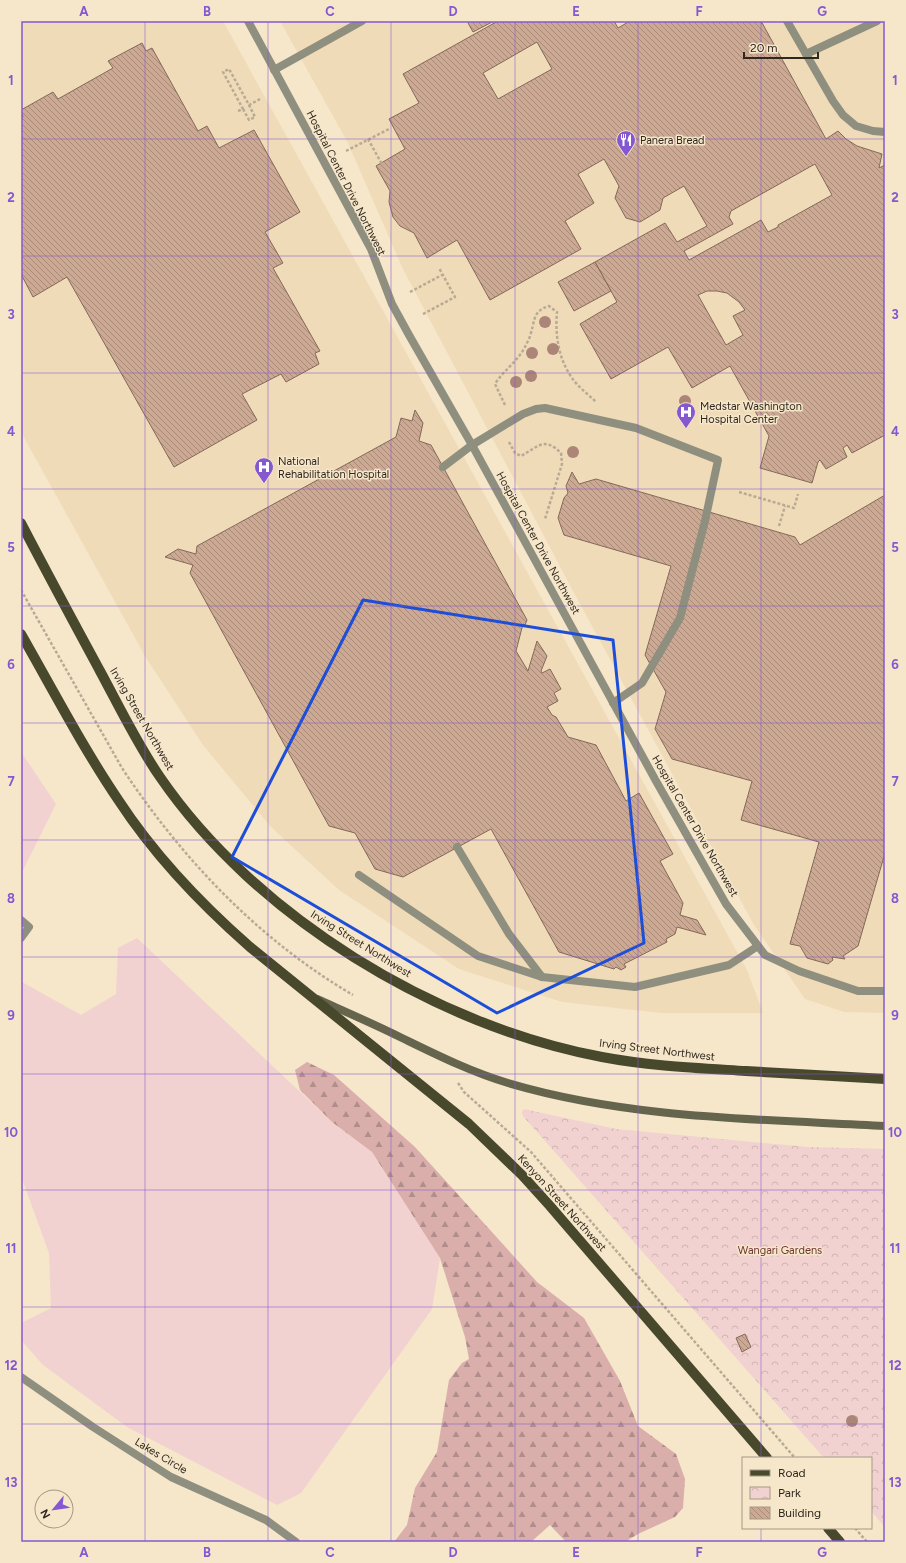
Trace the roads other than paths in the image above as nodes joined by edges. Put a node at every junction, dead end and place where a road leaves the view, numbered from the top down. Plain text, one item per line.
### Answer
1 (248, 21) edge
2 (362, 21) edge
3 (788, 21) edge
4 (877, 21) edge
5 (806, 54) junction
6 (274, 70) junction
7 (885, 132) edge
8 (472, 445) junction
9 (443, 467) dead end
10 (21, 523) edge
11 (21, 634) edge
12 (613, 702) junction
13 (457, 847) dead end
14 (359, 875) dead end
15 (21, 920) edge
16 (21, 938) edge
17 (758, 946) junction
18 (542, 977) junction
19 (885, 991) edge
20 (309, 995) junction
21 (885, 1079) edge
22 (885, 1126) edge
23 (21, 1377) edge
24 (766, 1457) edge
25 (829, 1529) edge
26 (296, 1542) edge
27 (840, 1542) edge

1 - 6 street, Hospital Center Drive Northwest
2 - 6 street
3 - 5 street
4 - 5 street
5 - 7 street
6 - 8 street, Hospital Center Drive Northwest
8 - 9 street
8 - 12 street, Hospital Center Drive Northwest
8 - 12 street
10 - 21 main road, Irving Street Northwest
11 - 20 main road
12 - 17 street, Hospital Center Drive Northwest
13 - 18 street
14 - 18 street
15 - 16 street
17 - 18 street
17 - 19 street, Hospital Center Drive Northwest
20 - 22 main road
20 - 24 main road, Kenyon Street Northwest
23 - 26 street, Lakes Circle
25 - 27 main road

